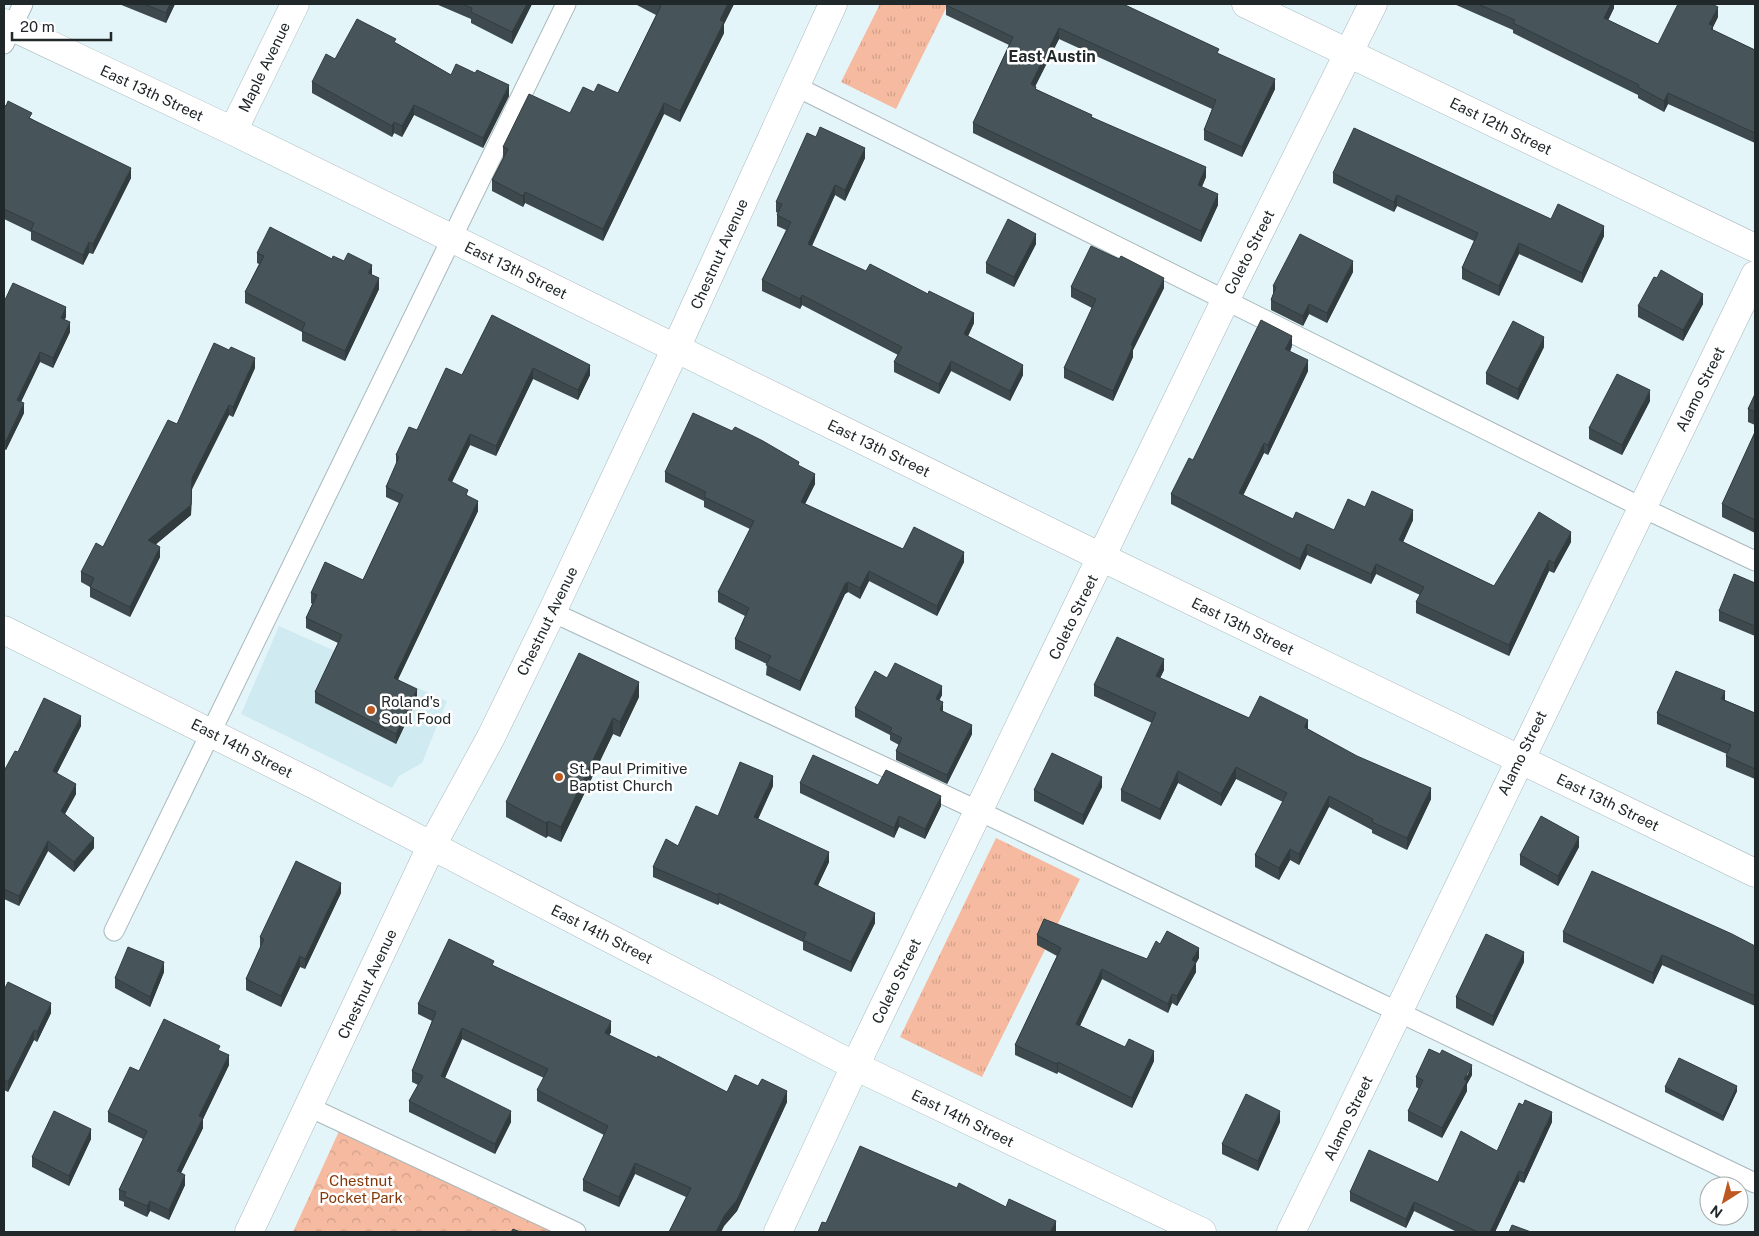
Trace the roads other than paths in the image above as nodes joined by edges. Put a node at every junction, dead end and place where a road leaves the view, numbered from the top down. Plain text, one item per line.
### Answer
1 (295, 4) edge
2 (566, 4) edge
3 (833, 4) edge
4 (1246, 4) edge
5 (1373, 4) edge
6 (10, 24) edge
7 (1350, 53) junction
8 (795, 86) junction
9 (233, 131) junction
10 (452, 239) junction
11 (1755, 248) edge
12 (1755, 275) edge
13 (1225, 301) junction
14 (676, 348) junction
15 (1643, 508) junction
16 (1101, 557) junction
17 (1755, 561) edge
18 (552, 612) junction
19 (4, 630) edge
20 (212, 732) junction
21 (1519, 759) junction
22 (979, 811) junction
23 (431, 847) junction
24 (1755, 873) edge
25 (114, 931) dead end
26 (1400, 1013) junction
27 (855, 1066) junction
28 (309, 1107) junction
29 (1755, 1183) edge
30 (249, 1232) edge
31 (576, 1232) edge
32 (778, 1232) edge
33 (1202, 1232) edge
34 (1291, 1232) edge

1 - 9 street, Maple Avenue
2 - 10 lane
3 - 8 street, Chestnut Avenue
4 - 7 street, East 12th Street
5 - 7 street, Coleto Street
6 - 9 street, East 13th Street
7 - 11 street, East 12th Street
7 - 13 street, Coleto Street
8 - 13 lane
8 - 14 street, Chestnut Avenue
9 - 10 street, East 13th Street
10 - 14 street, East 13th Street
10 - 20 lane
12 - 15 street, Alamo Street
13 - 15 lane
13 - 16 street, Coleto Street
14 - 16 street, East 13th Street
14 - 18 street, Chestnut Avenue
15 - 17 lane
15 - 21 street, Alamo Street
16 - 21 street, East 13th Street
16 - 22 street, Coleto Street
18 - 22 lane
18 - 23 street, Chestnut Avenue
19 - 20 street, East 14th Street
20 - 23 street, East 14th Street
20 - 25 lane
21 - 24 street, East 13th Street
21 - 26 street, Alamo Street
22 - 26 lane
22 - 27 street, Coleto Street
23 - 27 street, East 14th Street
23 - 28 street, Chestnut Avenue
26 - 29 lane
26 - 34 street, Alamo Street
27 - 32 street, Coleto Street
27 - 33 street, East 14th Street
28 - 30 street, Chestnut Avenue
28 - 31 lane

